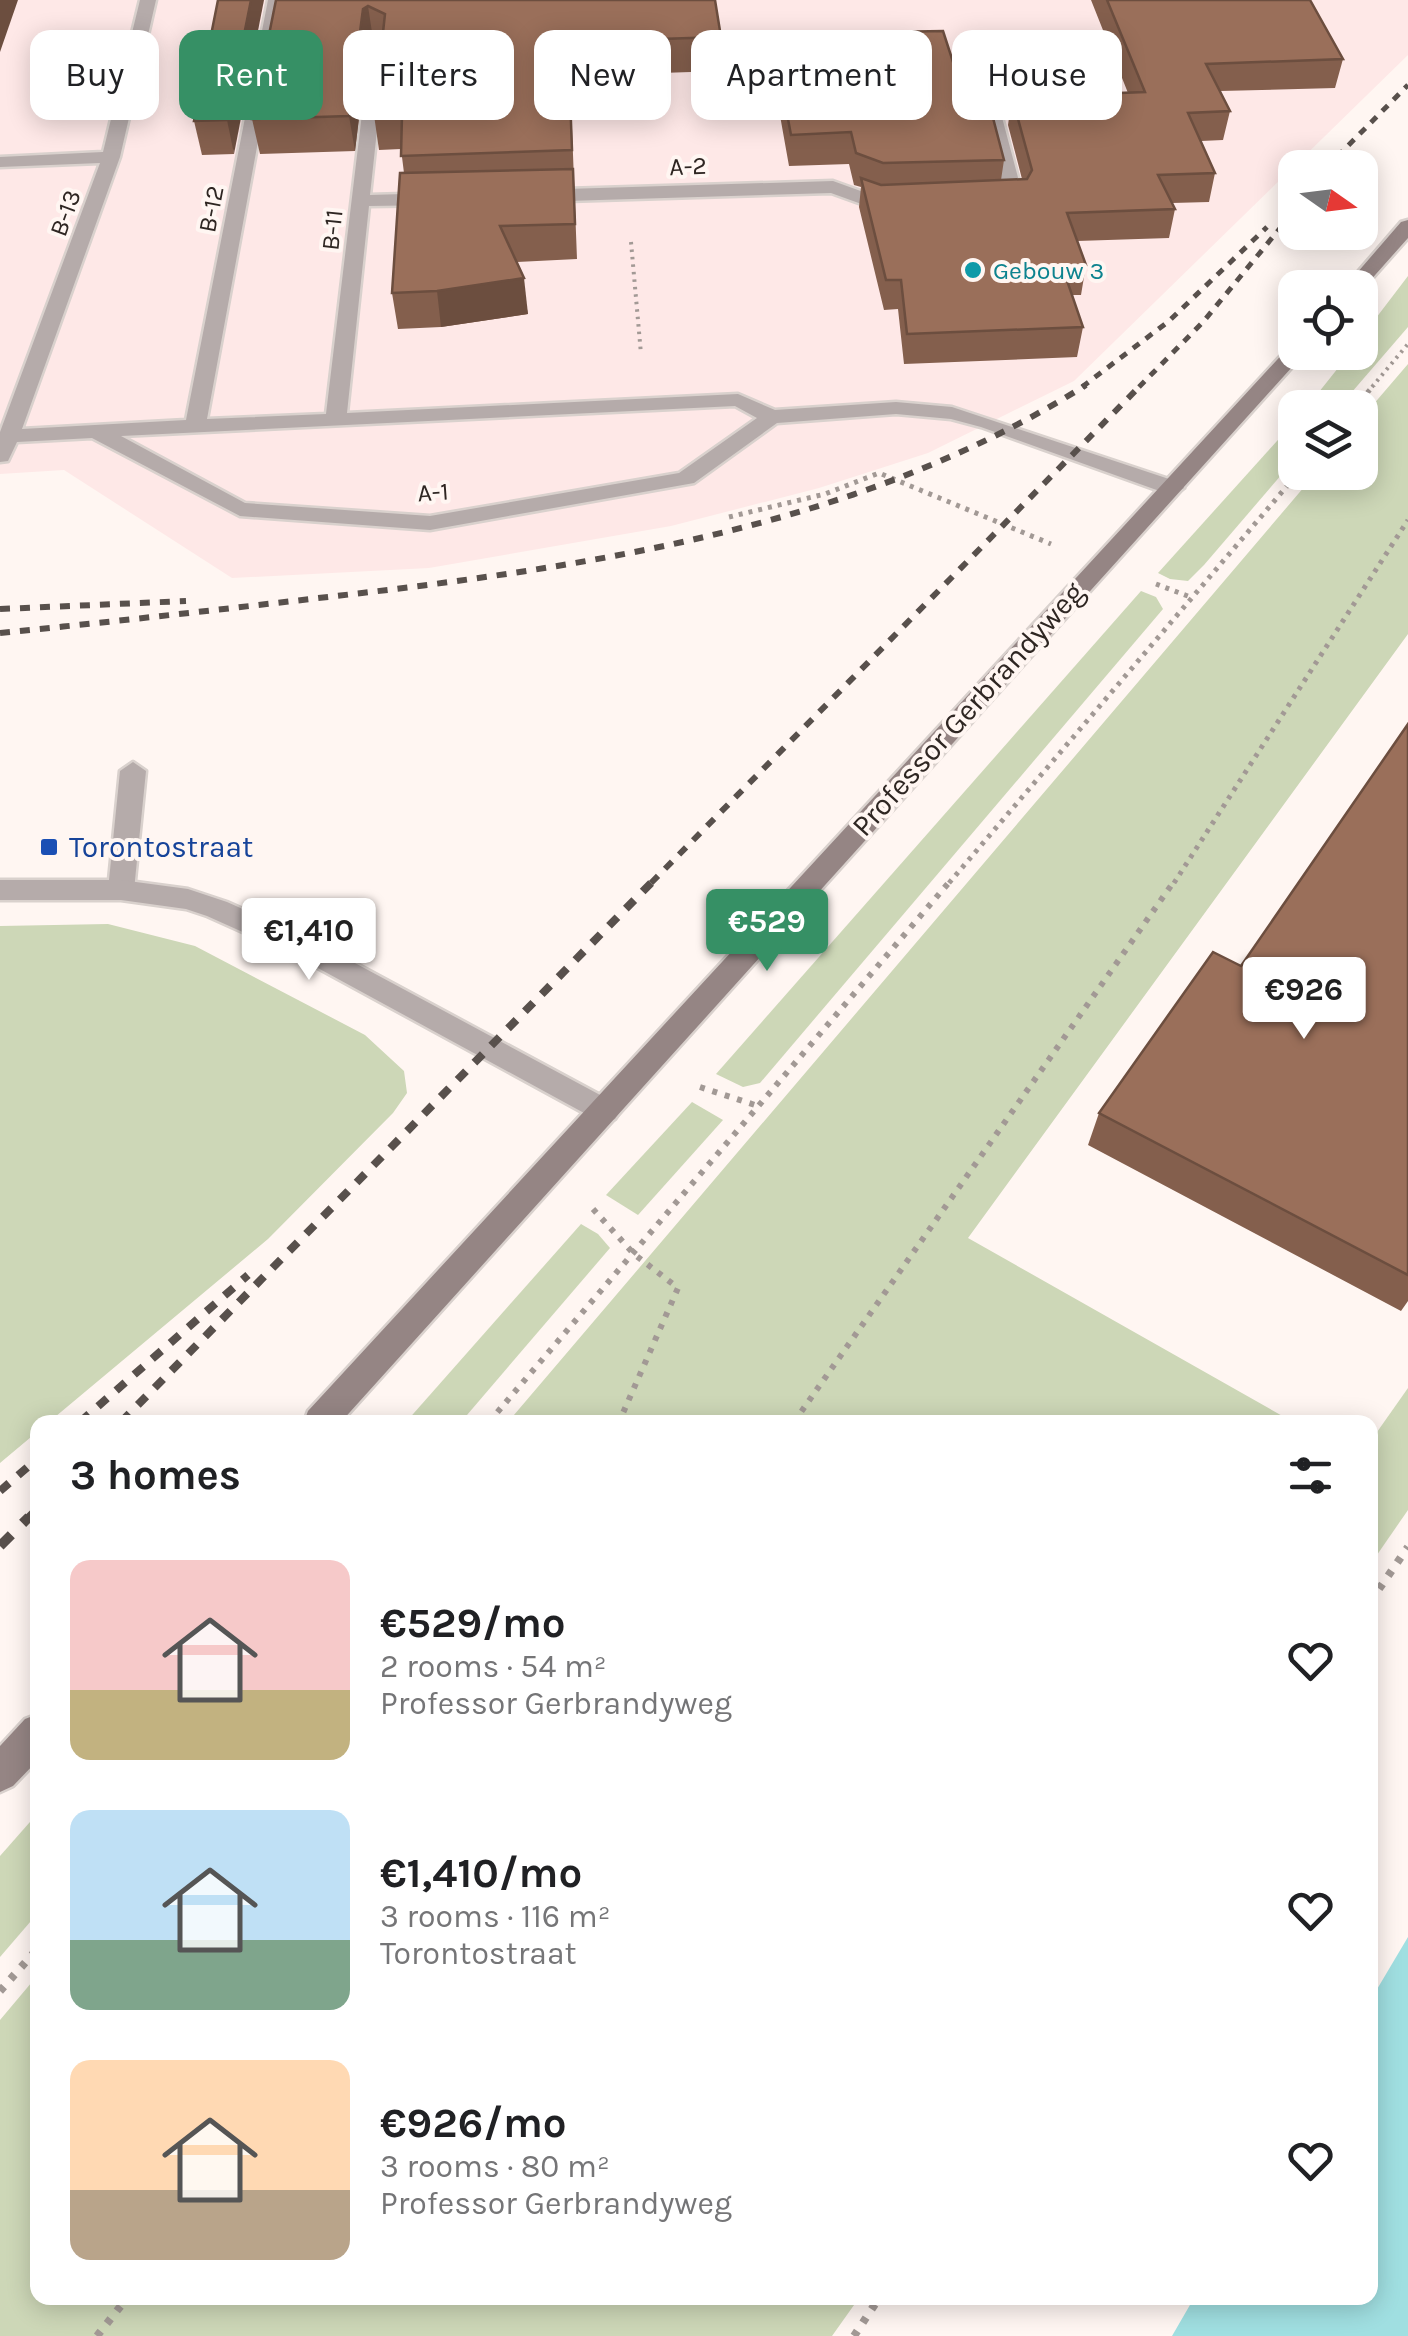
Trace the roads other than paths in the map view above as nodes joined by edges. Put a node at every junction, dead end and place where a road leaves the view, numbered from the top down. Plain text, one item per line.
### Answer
1 (148, 0) edge
2 (276, 0) edge
3 (369, 120) edge
4 (994, 120) edge
5 (111, 157) junction
6 (0, 162) edge
7 (518, 196) edge
8 (459, 198) edge
9 (360, 201) junction
10 (976, 201) edge
11 (917, 202) edge
12 (1408, 226) edge
13 (1369, 270) edge
14 (1279, 370) edge
15 (772, 417) junction
16 (336, 420) junction
17 (195, 427) junction
18 (96, 432) junction
19 (4, 446) edge
20 (1173, 488) junction
21 (133, 771) dead end
22 (0, 890) edge
23 (120, 890) junction
24 (604, 1111) junction
25 (326, 1415) edge
26 (30, 1741) edge
27 (0, 1774) edge

1 - 5 street, B-13
2 - 17 street, B-12
3 - 9 street, B-11
4 - 10 street
5 - 6 street
5 - 19 street, B-13
7 - 11 street, A-2
8 - 9 street
9 - 16 street, B-11
12 - 13 street
14 - 20 street, Professor Gerbrandyweg
15 - 16 street
15 - 18 street, A-1
15 - 20 street
16 - 17 street
17 - 18 street
18 - 19 street
20 - 24 street, Professor Gerbrandyweg
21 - 23 street
22 - 23 street
23 - 24 street
24 - 25 street, Professor Gerbrandyweg
26 - 27 street

